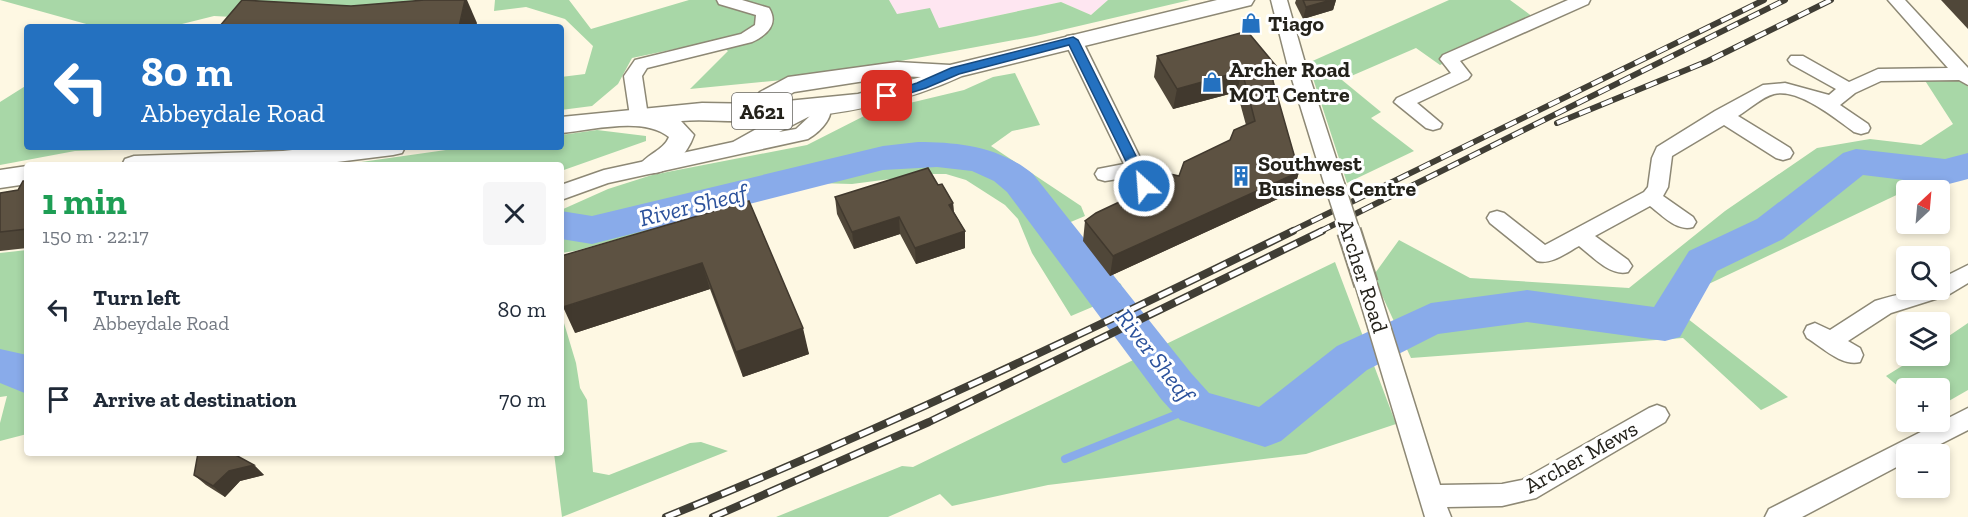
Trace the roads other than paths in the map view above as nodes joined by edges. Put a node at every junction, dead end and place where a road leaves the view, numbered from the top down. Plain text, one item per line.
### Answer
1 (725, 0) edge
2 (1244, 0) edge
3 (1279, 0) edge
4 (1582, 0) edge
5 (1897, 0) edge
6 (1073, 40) junction
7 (1797, 60) dead end
8 (927, 71) junction
9 (955, 71) junction
10 (1966, 77) edge
11 (854, 84) junction
12 (1849, 89) junction
13 (801, 92) junction
14 (768, 97) junction
15 (1820, 100) junction
16 (821, 105) junction
17 (702, 111) junction
18 (639, 116) junction
19 (1722, 116) junction
20 (1433, 124) dead end
21 (564, 125) edge
22 (1861, 128) dead end
23 (368, 150) edge
24 (1783, 153) dead end
25 (223, 162) edge
26 (652, 166) junction
27 (1105, 174) dead end
28 (24, 175) edge
29 (0, 179) edge
30 (564, 192) edge
31 (1651, 197) junction
32 (1497, 218) dead end
33 (1686, 222) dead end
34 (1580, 236) junction
35 (1621, 266) dead end
36 (1968, 273) edge
37 (1950, 283) edge
38 (1904, 300) edge
39 (1852, 355) dead end
40 (1657, 416) dead end
41 (1968, 418) edge
42 (1435, 506) edge
43 (1778, 517) edge

1 - 18 street
2 - 6 main road, A621
3 - 42 street, Archer Road, bridge
4 - 20 street
5 - 10 street
6 - 9 main road, A621
6 - 27 street
7 - 12 street
8 - 9 main road, A621
8 - 11 main road, A621
8 - 14 main road, A621
9 - 16 main road, A621
10 - 12 street
11 - 13 main road, A621
11 - 16 main road
12 - 15 street
13 - 14 main road, A621
13 - 16 main road
14 - 17 main road, A621
15 - 19 street
15 - 22 street
16 - 17 main road, A621
16 - 26 street
17 - 18 main road, A621
18 - 21 main road, A621
18 - 26 main road
19 - 24 street
19 - 31 street
23 - 25 main road
26 - 30 street
28 - 29 main road
31 - 33 street
31 - 34 street
32 - 34 street
34 - 35 street
36 - 37 street
38 - 39 street
40 - 42 street, Archer Mews
41 - 43 street

